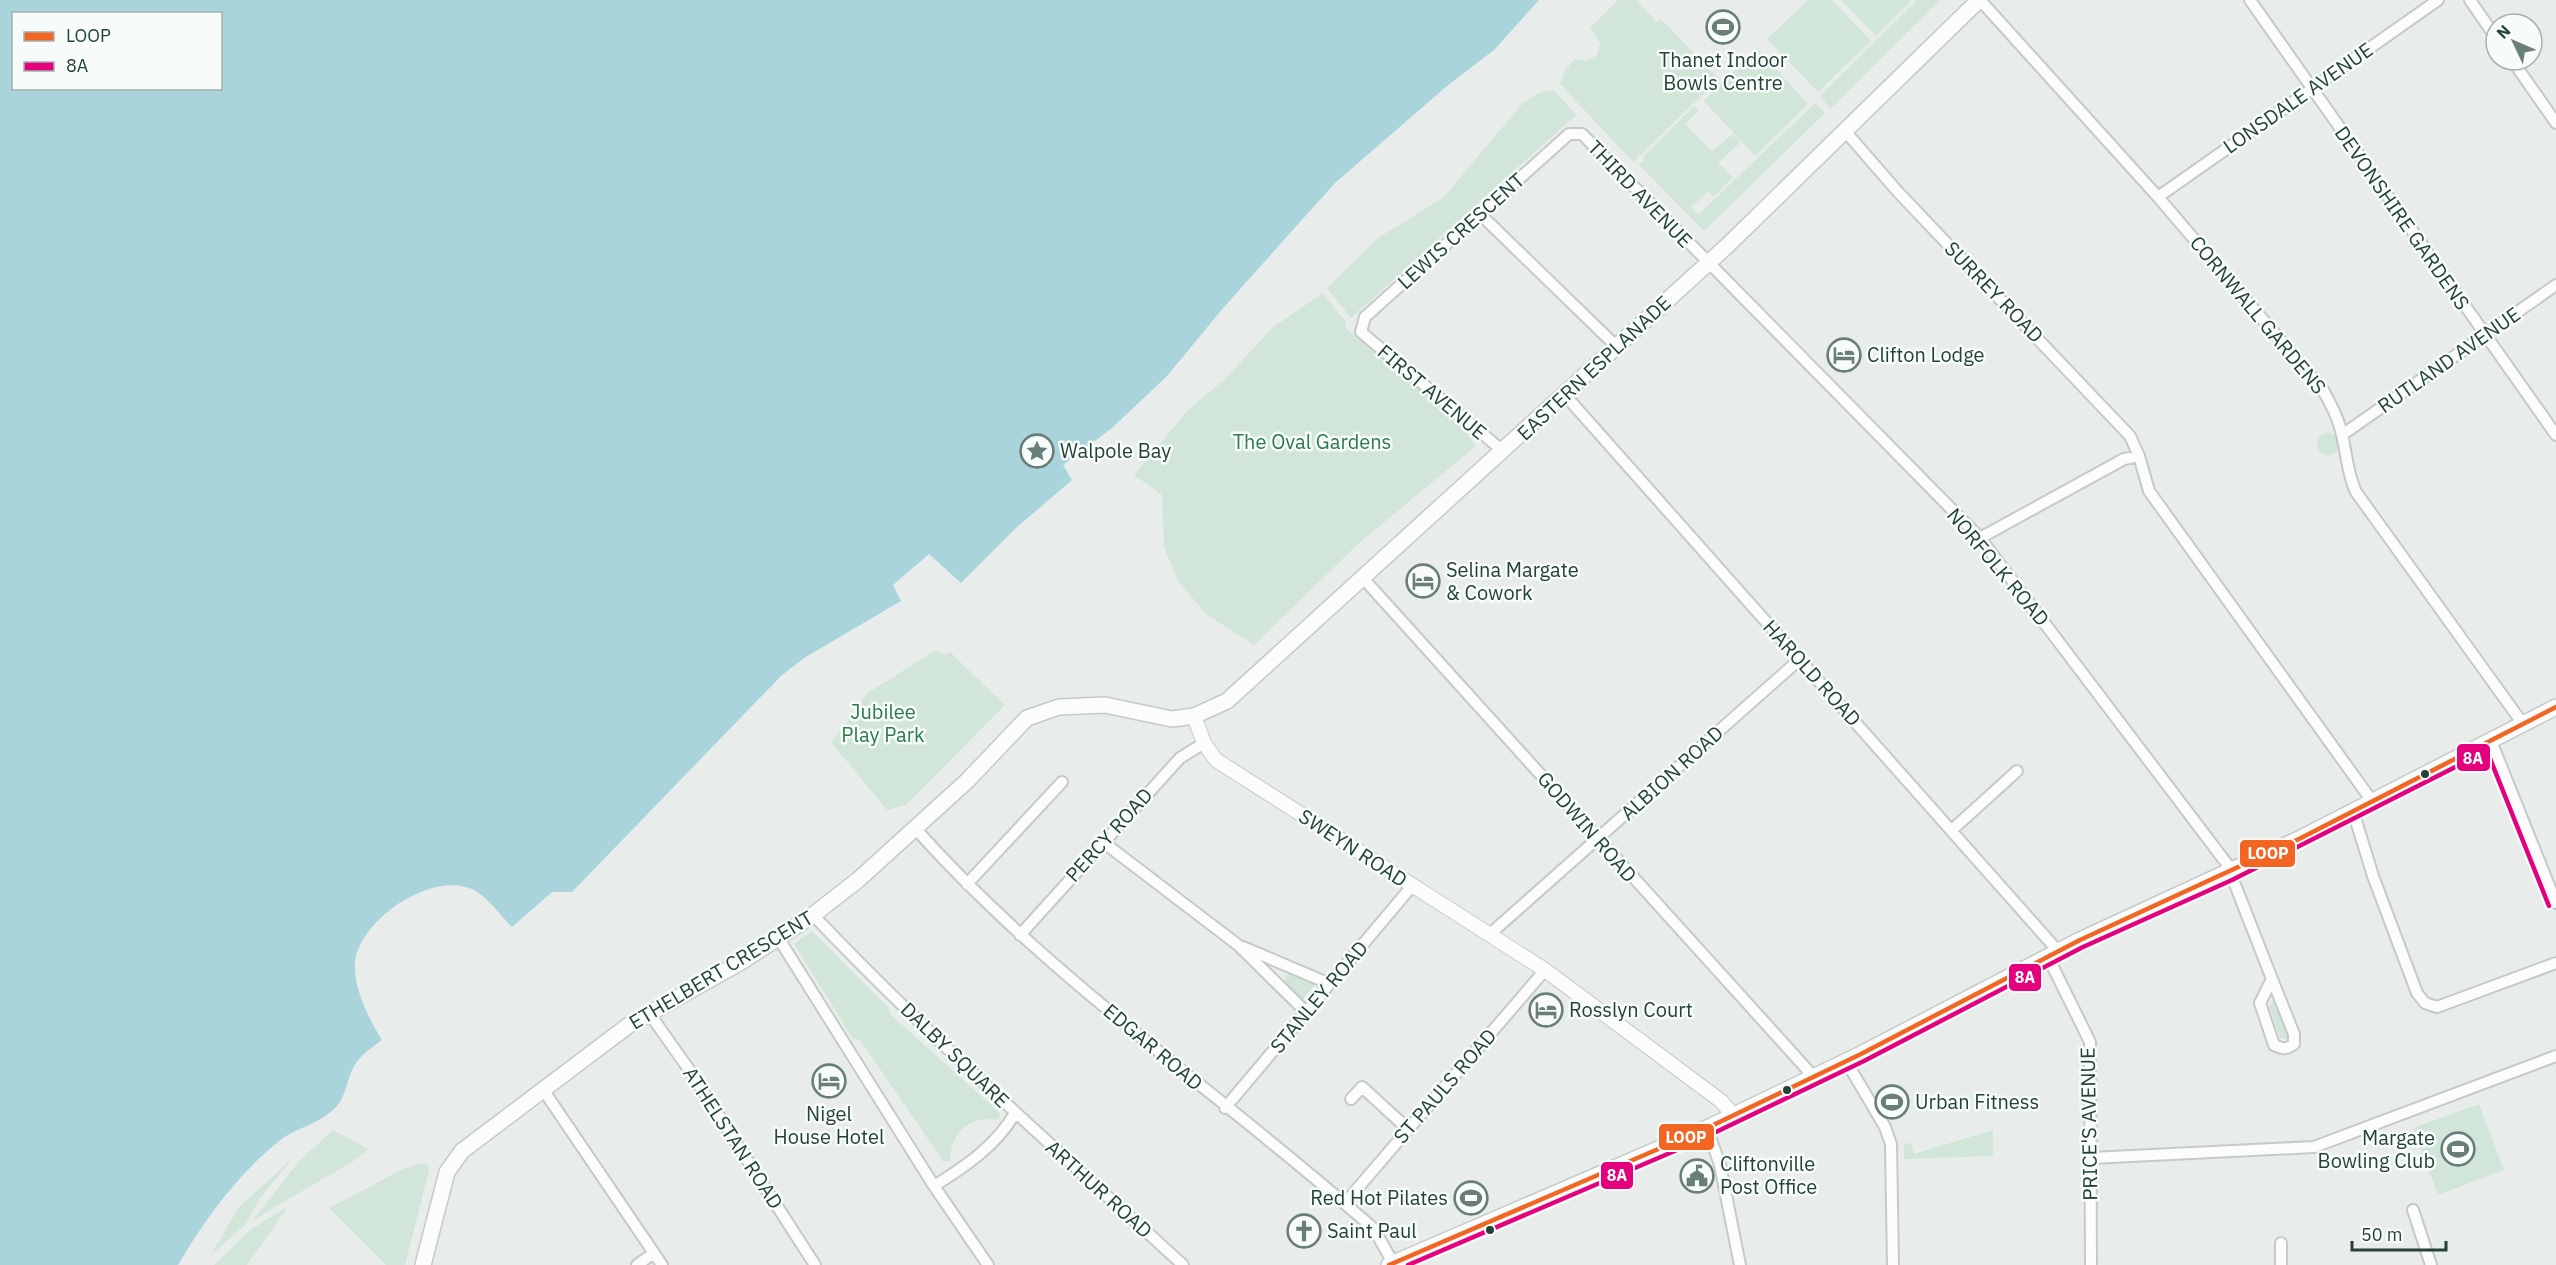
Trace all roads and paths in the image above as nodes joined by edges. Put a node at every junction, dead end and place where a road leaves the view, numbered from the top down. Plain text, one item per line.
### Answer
1 (1979, 0) edge
2 (2250, 0) edge
3 (2438, 0) edge
4 (2470, 0) edge
5 (2484, 20) edge
6 (2520, 72) edge
7 (2312, 88) junction
8 (2556, 123) edge
9 (1845, 131) junction
10 (1569, 134) joint
11 (2158, 197) junction
12 (1480, 214) junction
13 (1707, 263) junction
14 (2556, 285) edge
15 (1361, 332) joint
16 (2485, 336) junction
17 (1617, 347) junction
18 (1565, 395) junction
19 (2343, 435) junction
20 (2556, 435) edge
21 (1503, 451) junction
22 (2139, 456) junction
23 (1980, 538) junction
24 (1362, 577) junction
25 (1800, 659) junction
26 (1059, 707) joint
27 (2556, 707) edge
28 (1194, 716) junction
29 (2523, 724) junction
30 (2491, 741) junction
31 (1204, 743) junction
32 (2017, 771) dead end
33 (1062, 782) dead end
34 (2372, 801) junction
35 (2353, 811) junction
36 (914, 827) junction
37 (1953, 829) junction
38 (1597, 839) junction
39 (1103, 842) junction
40 (2229, 873) junction
41 (967, 884) junction
42 (1412, 886) junction
43 (2556, 903) edge
44 (813, 915) junction
45 (1490, 934) junction
46 (1020, 935) junction
47 (779, 939) junction
48 (1238, 945) junction
49 (2053, 954) junction
50 (2556, 963) edge
51 (1545, 970) junction
52 (2272, 979) junction
53 (1330, 984) junction
54 (1306, 1012) junction
55 (649, 1013) junction
56 (2556, 1056) edge
57 (1846, 1061) junction
58 (1813, 1076) junction
59 (544, 1091) junction
60 (1351, 1099) dead end
61 (1225, 1108) junction
62 (1016, 1113) junction
63 (1732, 1114) junction
64 (1707, 1128) junction
65 (1408, 1129) junction
66 (2091, 1158) junction
67 (934, 1186) junction
68 (1345, 1203) junction
69 (2413, 1210) dead end
70 (2282, 1243) dead end
71 (654, 1253) junction
72 (1391, 1264) edge
73 (423, 1265) edge
74 (637, 1265) edge
75 (662, 1265) edge
76 (815, 1265) edge
77 (988, 1265) edge
78 (1183, 1265) edge
79 (1740, 1265) edge
80 (1893, 1265) edge
81 (2091, 1265) edge
82 (2281, 1265) edge
83 (2431, 1265) edge

1 - 9 main road, EASTERN ESPLANADE
1 - 11 street, CORNWALL GARDENS
2 - 7 street, DEVONSHIRE GARDENS
3 - 7 street, LONSDALE AVENUE
4 - 5 street
6 - 8 street
7 - 11 street, LONSDALE AVENUE
7 - 16 street, DEVONSHIRE GARDENS
9 - 13 main road, EASTERN ESPLANADE
9 - 22 street, SURREY ROAD
10 - 12 street, LEWIS CRESCENT
10 - 13 street, THIRD AVENUE
11 - 19 street, CORNWALL GARDENS
12 - 15 street, LEWIS CRESCENT
12 - 17 street
13 - 17 main road, EASTERN ESPLANADE
13 - 23 street, NORFOLK ROAD
14 - 16 street, RUTLAND AVENUE
15 - 21 street, FIRST AVENUE
16 - 19 street, RUTLAND AVENUE
16 - 20 street, DEVONSHIRE GARDENS
17 - 18 main road, EASTERN ESPLANADE
18 - 21 main road, EASTERN ESPLANADE
18 - 25 street, HAROLD ROAD
19 - 29 street, CORNWALL GARDENS
21 - 24 main road, EASTERN ESPLANADE
22 - 23 street
22 - 34 street, SURREY ROAD
23 - 40 street, NORFOLK ROAD
24 - 28 main road, EASTERN ESPLANADE
24 - 38 street, GODWIN ROAD
25 - 37 street, HAROLD ROAD
25 - 38 street, ALBION ROAD
26 - 28 main road, EASTERN ESPLANADE
26 - 36 main road, ETHELBERT CRESCENT
27 - 29 main road
28 - 31 street, SWEYN ROAD
29 - 30 main road
30 - 34 main road
30 - 43 street
31 - 39 street, PERCY ROAD
31 - 42 street, SWEYN ROAD
32 - 37 street
33 - 41 street
34 - 35 main road
35 - 40 main road
35 - 50 street
36 - 41 street, EDGAR ROAD
36 - 44 main road, ETHELBERT CRESCENT
37 - 49 street, HAROLD ROAD
38 - 45 street, ALBION ROAD
38 - 58 street, GODWIN ROAD
39 - 46 street, PERCY ROAD
39 - 48 street
40 - 49 main road
40 - 52 street, NORFOLK ROAD
41 - 46 street, EDGAR ROAD
42 - 45 street, SWEYN ROAD
42 - 53 street, STANLEY ROAD
44 - 47 main road, ETHELBERT CRESCENT
44 - 62 street, DALBY SQUARE
45 - 51 street, SWEYN ROAD
46 - 61 street, EDGAR ROAD
47 - 55 main road, ETHELBERT CRESCENT
47 - 67 street
48 - 53 street
48 - 54 street
49 - 57 main road
49 - 66 street, PRICE'S AVENUE
51 - 63 street, SWEYN ROAD
51 - 65 street, ST PAULS ROAD
52 - 52 street, NORFOLK ROAD
53 - 54 street, STANLEY ROAD
54 - 61 street, STANLEY ROAD
55 - 59 main road, ETHELBERT CRESCENT
55 - 76 street, ATHELSTAN ROAD
56 - 66 street
57 - 58 main road
57 - 80 street
58 - 63 main road
59 - 71 street
59 - 73 main road, ETHELBERT CRESCENT
60 - 65 street
61 - 68 street, EDGAR ROAD
62 - 67 street, DALBY SQUARE
62 - 78 street, ARTHUR ROAD
63 - 64 main road
64 - 72 main road
64 - 79 street
65 - 68 street, ST PAULS ROAD
66 - 81 street, PRICE'S AVENUE
67 - 77 street
68 - 72 street, EDGAR ROAD
69 - 83 street
70 - 82 street
71 - 74 street
71 - 75 street

